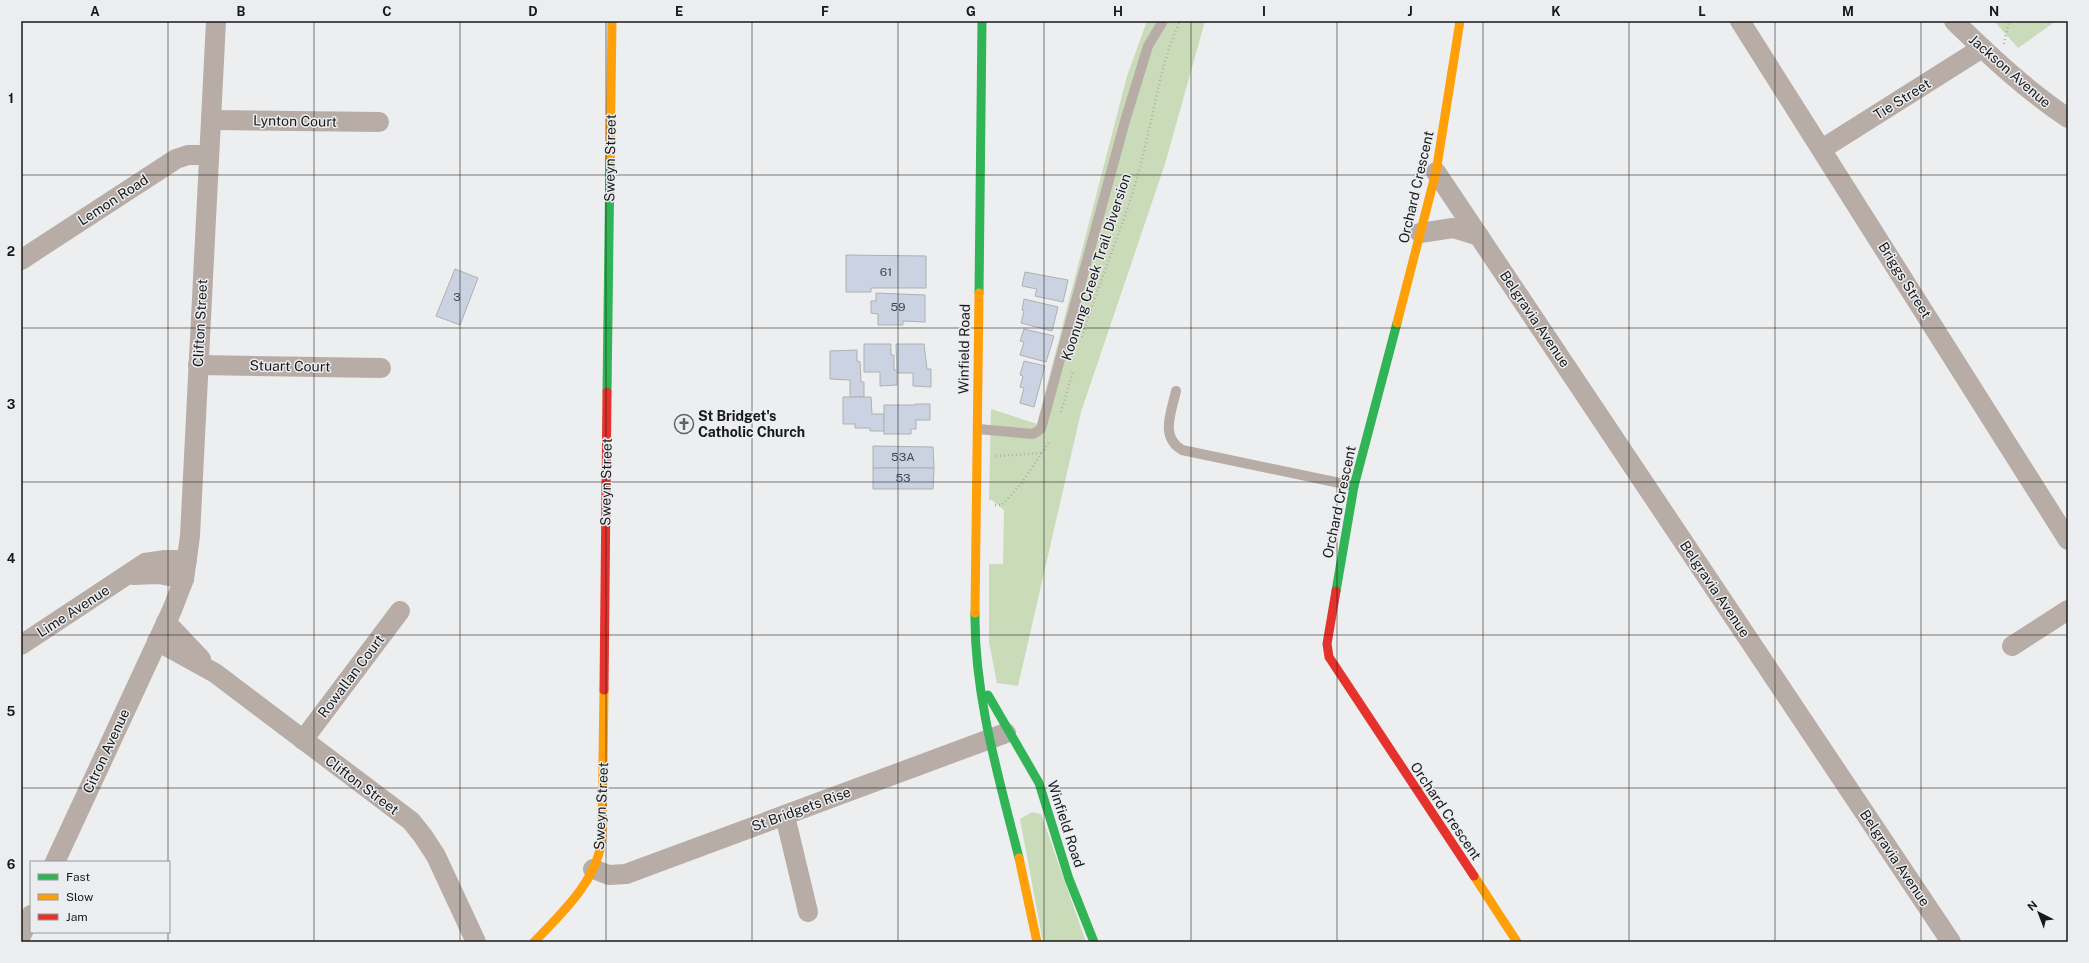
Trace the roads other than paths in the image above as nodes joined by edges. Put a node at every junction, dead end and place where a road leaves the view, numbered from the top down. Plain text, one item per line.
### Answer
1 (216, 21) edge
2 (612, 21) edge
3 (982, 21) edge
4 (1163, 21) edge
5 (1460, 21) edge
6 (1740, 21) edge
7 (1954, 21) edge
8 (1982, 48) junction
9 (2068, 118) edge
10 (211, 120) junction
11 (379, 122) dead end
12 (1822, 149) junction
13 (209, 155) junction
14 (1436, 172) junction
15 (1420, 233) junction
16 (1479, 236) junction
17 (21, 260) edge
18 (198, 364) junction
19 (381, 368) dead end
20 (1176, 391) dead end
21 (978, 429) junction
22 (1354, 486) junction
23 (2068, 540) edge
24 (187, 560) junction
25 (125, 577) junction
26 (184, 580) junction
27 (2068, 610) edge
28 (400, 611) dead end
29 (166, 622) junction
30 (157, 641) junction
31 (21, 645) edge
32 (2012, 646) dead end
33 (215, 673) junction
34 (979, 676) junction
35 (1008, 732) junction
36 (303, 740) junction
37 (989, 740) junction
38 (785, 816) junction
39 (55, 861) edge
40 (593, 869) junction
41 (808, 912) dead end
42 (30, 917) edge
43 (545, 934) edge
44 (21, 936) edge
45 (476, 938) edge
46 (534, 942) edge
47 (1037, 942) edge
48 (1094, 942) edge
49 (1517, 942) edge
50 (1951, 942) edge

1 - 10 street, Clifton Street
2 - 40 street, Sweyn Street
3 - 21 street, Winfield Road
4 - 21 lane
5 - 14 street, Orchard Crescent
6 - 12 street, Briggs Street
7 - 8 street, Jackson Avenue
8 - 9 street, Jackson Avenue
8 - 12 street, Tie Street
10 - 11 street, Lynton Court
10 - 13 street, Clifton Street
12 - 23 street, Briggs Street
13 - 17 street, Lemon Road
13 - 18 street, Clifton Street
14 - 15 street, Orchard Crescent
14 - 16 street, Belgravia Avenue
15 - 16 street
15 - 22 street, Orchard Crescent
16 - 50 street, Belgravia Avenue
18 - 19 street, Stuart Court
18 - 24 street, Clifton Street
20 - 22 lane
21 - 34 street, Winfield Road
22 - 49 street, Orchard Crescent
24 - 25 street, Lime Avenue
24 - 26 street, Clifton Street
25 - 26 street, Lime Avenue
25 - 31 street, Lime Avenue
26 - 29 street, Clifton Street
27 - 32 street
28 - 36 street, Rowallan Court
29 - 30 street, Clifton Street
29 - 33 street, Clifton Street
30 - 33 street, Clifton Street
30 - 39 street, Citron Avenue
33 - 36 street, Clifton Street
34 - 35 street, Winfield Road
34 - 37 street, Winfield Road
35 - 37 street, St Bridgets Rise
35 - 48 street, Winfield Road
36 - 45 street, Clifton Street
37 - 38 street, St Bridgets Rise
37 - 47 street, Winfield Road
38 - 40 street, St Bridgets Rise
38 - 41 street
40 - 43 street, Sweyn Street
42 - 44 street
43 - 46 street, Sweyn Street

